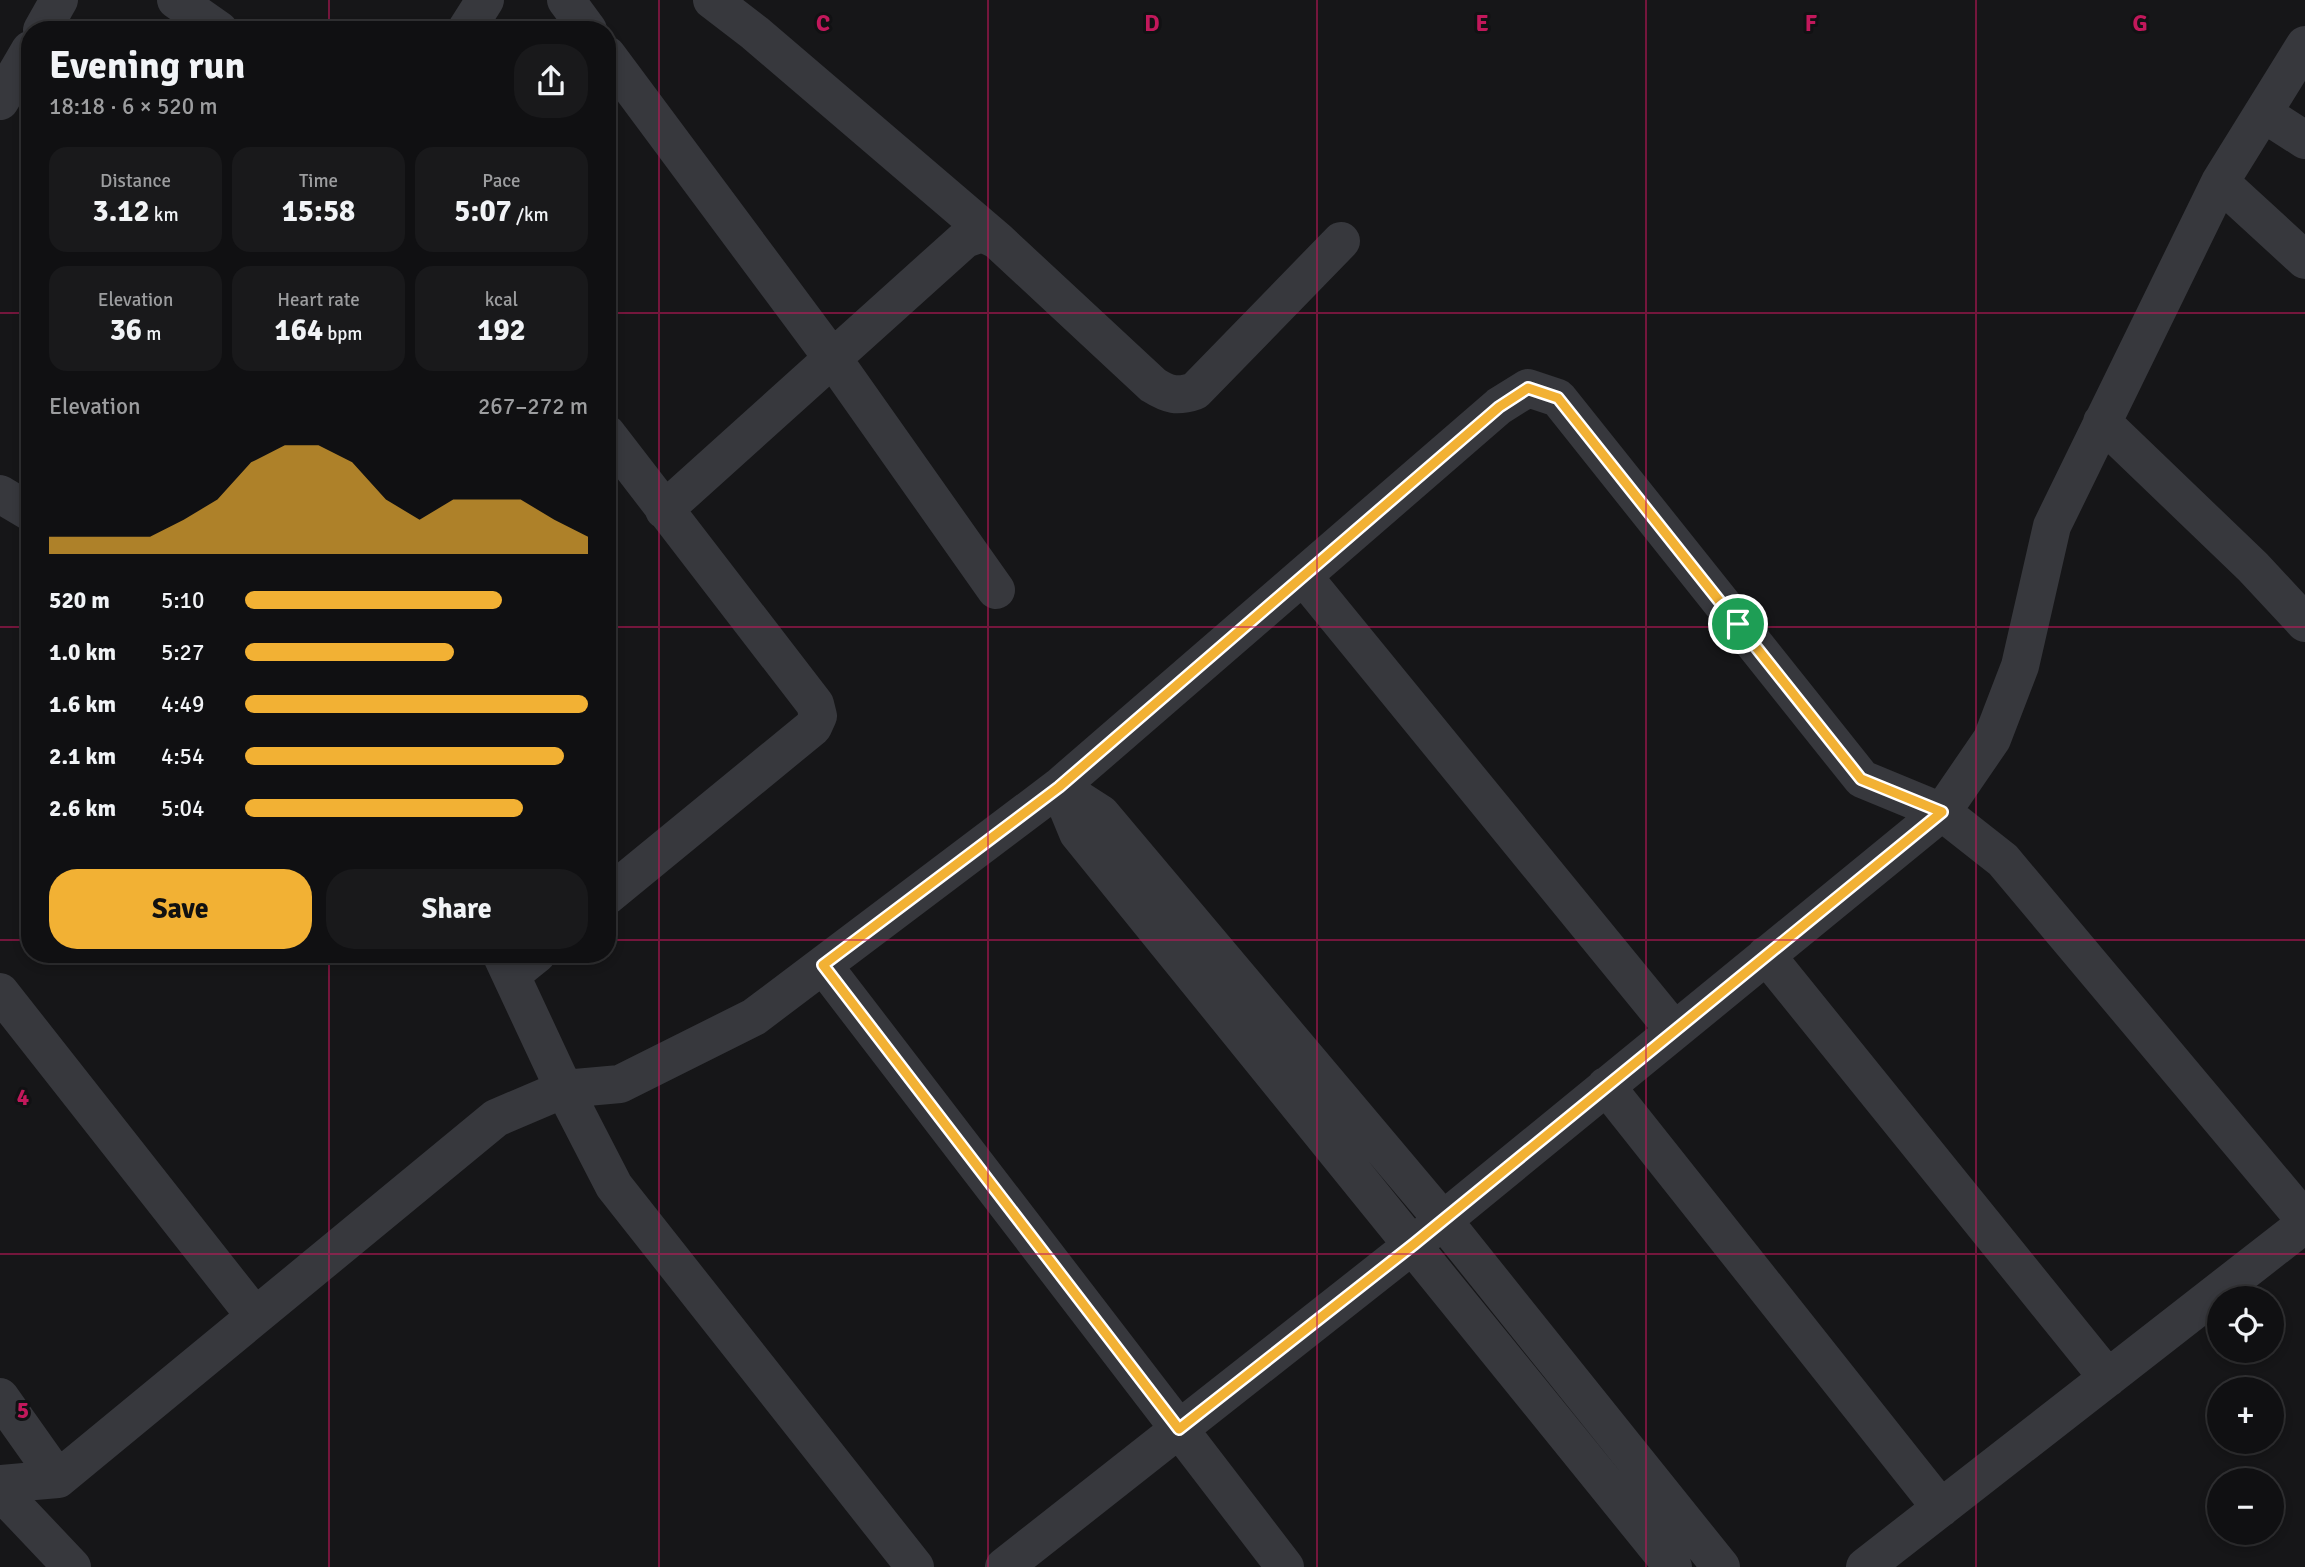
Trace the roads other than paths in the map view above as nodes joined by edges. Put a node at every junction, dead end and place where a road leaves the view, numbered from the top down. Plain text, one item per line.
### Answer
1 (59, 0) edge
2 (176, 0) edge
3 (485, 0) edge
4 (566, 0) edge
5 (712, 0) edge
6 (47, 21) edge
7 (206, 21) edge
8 (472, 21) edge
9 (581, 21) edge
10 (2305, 45) edge
11 (21, 65) edge
12 (616, 67) edge
13 (0, 101) edge
14 (2263, 113) junction
15 (2305, 140) edge
16 (2220, 182) junction
17 (997, 240) junction
18 (1341, 241) dead end
19 (2305, 260) edge
20 (833, 359) junction
21 (2102, 422) junction
22 (616, 446) edge
23 (0, 494) edge
24 (21, 507) edge
25 (664, 510) junction
26 (1303, 576) junction
27 (996, 590) dead end
28 (2305, 624) edge
29 (1059, 787) junction
30 (1942, 812) junction
31 (616, 889) edge
32 (1766, 955) junction
33 (517, 963) edge
34 (823, 965) junction
35 (0, 992) edge
36 (1674, 1030) junction
37 (1606, 1086) junction
38 (564, 1089) junction
39 (1442, 1219) junction
40 (2305, 1222) edge
41 (1414, 1244) junction
42 (255, 1317) junction
43 (2108, 1378) junction
44 (0, 1397) edge
45 (1179, 1429) junction
46 (58, 1479) junction
47 (0, 1484) edge
48 (0, 1490) edge
49 (1941, 1508) junction
50 (72, 1567) edge
51 (915, 1567) edge
52 (1004, 1567) edge
53 (1286, 1567) edge
54 (1673, 1567) edge
55 (1721, 1567) edge
56 (1865, 1567) edge

1 - 6 street
2 - 7 street
3 - 8 street
4 - 9 street
5 - 17 street
10 - 14 street
11 - 13 street
12 - 20 street
14 - 15 street
14 - 16 street
16 - 19 street
16 - 21 street
17 - 18 street
17 - 20 street
20 - 25 street
20 - 27 street
21 - 28 street
21 - 30 street
22 - 25 street
23 - 24 street
25 - 31 street
26 - 29 street
26 - 30 street
26 - 36 street
29 - 34 street
29 - 39 street
29 - 41 street
30 - 32 street
30 - 40 street
32 - 36 street
32 - 43 street
33 - 38 street
34 - 38 street
34 - 45 street
35 - 42 street
36 - 37 street
37 - 39 street
37 - 49 street
38 - 42 street
38 - 51 street
39 - 41 street
39 - 55 street
40 - 43 street
41 - 45 street
41 - 54 street
42 - 46 street
43 - 49 street
44 - 46 street
45 - 52 street
45 - 53 street
46 - 47 street
48 - 50 street
49 - 56 street

